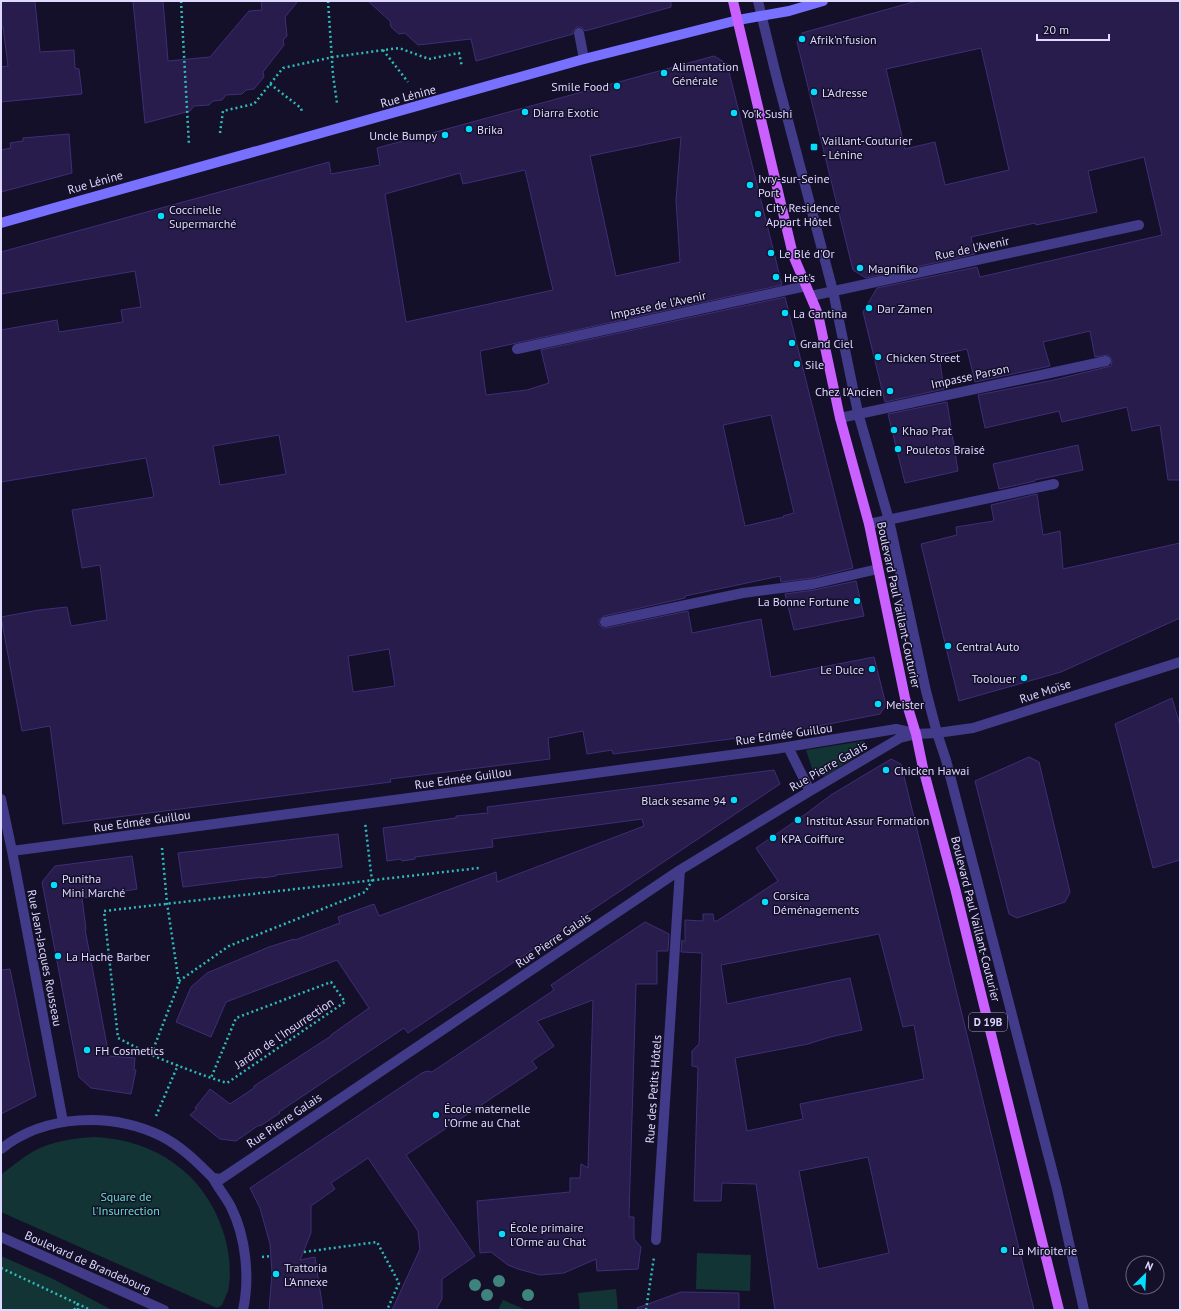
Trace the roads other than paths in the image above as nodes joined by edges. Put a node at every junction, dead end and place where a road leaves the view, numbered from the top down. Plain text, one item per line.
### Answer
1 (733, 1) edge
2 (758, 1) edge
3 (823, 1) edge
4 (762, 15) junction
5 (738, 20) junction
6 (579, 33) dead end
7 (584, 59) junction
8 (1, 223) edge
9 (1139, 225) dead end
10 (806, 286) junction
11 (832, 291) junction
12 (811, 296) junction
13 (516, 349) dead end
14 (1106, 361) dead end
15 (858, 413) junction
16 (840, 418) junction
17 (1054, 484) dead end
18 (889, 520) junction
19 (869, 524) junction
20 (878, 569) junction
21 (605, 622) dead end
22 (1180, 662) edge
23 (937, 733) junction
24 (916, 734) junction
25 (788, 747) junction
26 (810, 791) junction
27 (1, 799) edge
28 (12, 851) junction
29 (680, 870) junction
30 (63, 1122) junction
31 (1, 1149) edge
32 (213, 1178) junction
33 (1, 1237) edge
34 (656, 1240) road end
35 (164, 1310) edge
36 (243, 1310) edge
37 (1059, 1310) edge
38 (1084, 1310) edge

1 - 5 main road, Boulevard Paul Vaillant-Couturier / D 19B
2 - 4 street, Boulevard Paul Vaillant-Couturier / D 19B
3 - 4 main road, Rue Lénine
4 - 5 main road, Rue Lénine
4 - 11 street, Boulevard Paul Vaillant-Couturier / D 19B
5 - 7 main road, Rue Lénine
5 - 10 main road, Boulevard Paul Vaillant-Couturier / D 19B
6 - 7 street
7 - 8 main road, Rue Lénine
9 - 11 street, Rue de l'Avenir
10 - 12 main road, Boulevard Paul Vaillant-Couturier / D 19B
10 - 13 street, Impasse de l'Avenir
11 - 12 street, Rue de l'Avenir
11 - 15 street, Boulevard Paul Vaillant-Couturier / D 19B
12 - 16 main road, Boulevard Paul Vaillant-Couturier / D 19B
14 - 15 street, Impasse Parson
15 - 16 street, Impasse Parson
15 - 18 street, Boulevard Paul Vaillant-Couturier / D 19B
16 - 19 main road, Boulevard Paul Vaillant-Couturier / D 19B
17 - 18 street
18 - 19 street
18 - 23 street, Boulevard Paul Vaillant-Couturier / D 19B
19 - 20 main road, Boulevard Paul Vaillant-Couturier / D 19B
20 - 21 street
20 - 24 main road, Boulevard Paul Vaillant-Couturier / D 19B
22 - 23 street, Rue Moïse
23 - 24 street, Rue Moïse
23 - 38 street, Boulevard Paul Vaillant-Couturier / D 19B
24 - 25 street, Rue Edmée Guillou
24 - 26 street, Rue Pierre Galais
24 - 37 main road, Boulevard Paul Vaillant-Couturier / D 19B
25 - 26 street
25 - 28 street, Rue Edmée Guillou
26 - 29 street, Rue Pierre Galais
27 - 28 street, Rue Jean-Jacques Rousseau
28 - 30 street, Rue Jean-Jacques Rousseau
29 - 32 street, Rue Pierre Galais
29 - 34 street, Rue des Petits Hôtels
30 - 31 street
30 - 32 street
32 - 36 street
33 - 35 street, Boulevard de Brandebourg

